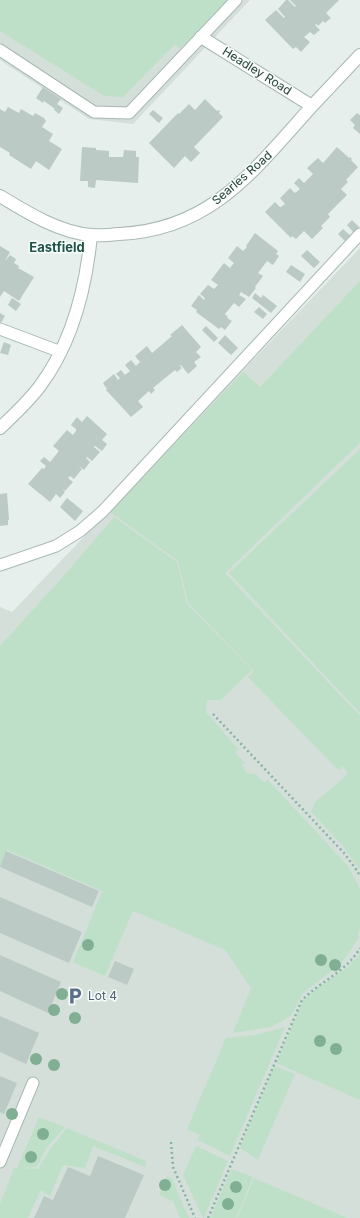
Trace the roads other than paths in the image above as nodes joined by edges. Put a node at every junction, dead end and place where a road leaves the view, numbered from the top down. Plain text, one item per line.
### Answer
1 (236, 0) edge
2 (201, 37) junction
3 (0, 50) edge
4 (360, 55) edge
5 (312, 106) junction
6 (0, 196) edge
7 (360, 234) edge
8 (91, 236) junction
9 (0, 329) edge
10 (61, 352) junction
11 (0, 428) edge
12 (0, 565) edge
13 (33, 1083) dead end
14 (0, 1162) edge

1 - 2 lane
2 - 3 lane
2 - 5 street, Headley Road
4 - 5 street, Searles Road
5 - 8 street, Searles Road
6 - 8 street, Searles Road
7 - 12 lane
8 - 10 street
9 - 10 lane
10 - 11 street
13 - 14 lane

